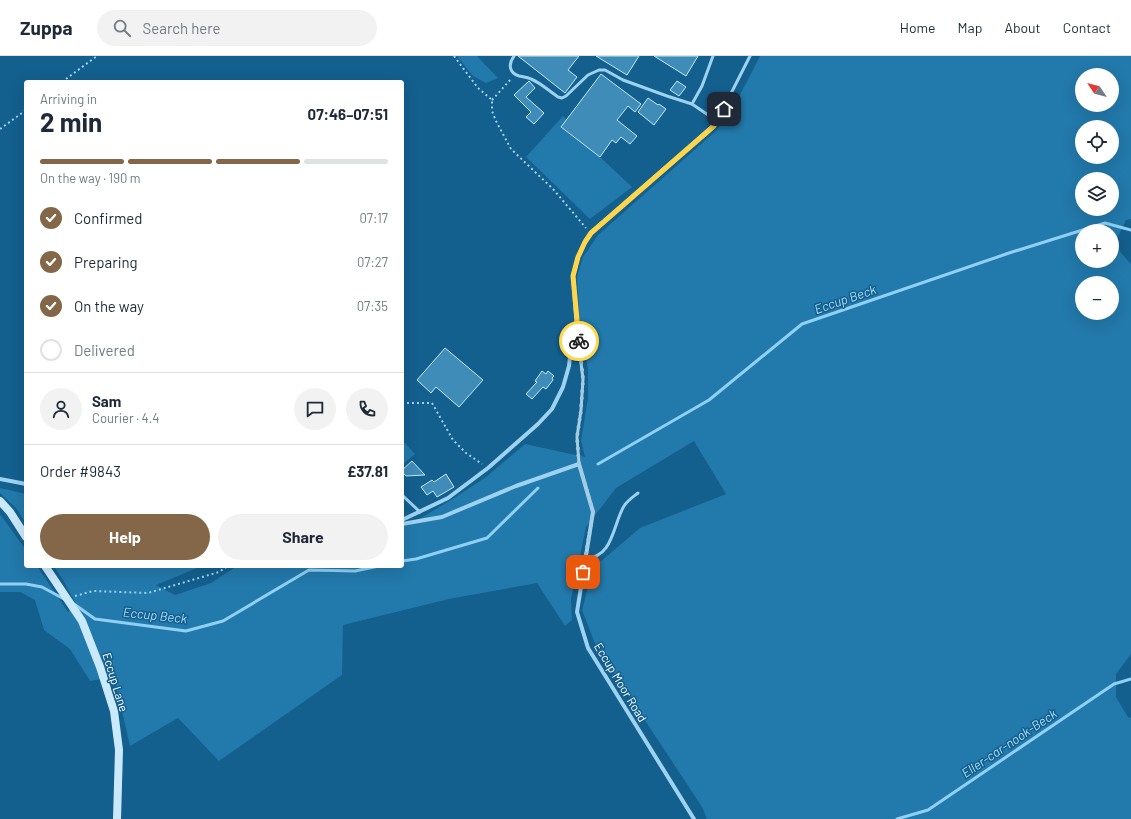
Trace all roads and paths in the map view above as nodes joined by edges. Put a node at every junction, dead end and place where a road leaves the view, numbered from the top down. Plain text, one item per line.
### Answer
1 (97, 56) edge
2 (454, 56) edge
3 (514, 56) edge
4 (713, 56) edge
5 (750, 56) edge
6 (515, 74) junction
7 (65, 80) edge
8 (492, 100) junction
9 (692, 104) junction
10 (24, 111) edge
11 (717, 121) junction
12 (0, 129) edge
13 (591, 233) junction
14 (577, 329) junction
15 (404, 403) edge
16 (579, 464) junction
17 (488, 468) junction
18 (0, 479) edge
19 (24, 484) edge
20 (638, 493) dead end
21 (404, 497) edge
22 (0, 501) edge
23 (420, 512) junction
24 (404, 519) edge
25 (404, 524) edge
26 (24, 534) edge
27 (585, 558) junction
28 (46, 568) edge
29 (225, 568) edge
30 (66, 598) junction
31 (117, 819) edge
32 (694, 819) edge

1 - 7 path
2 - 8 path
3 - 6 lane
4 - 9 lane
5 - 11 lane
6 - 8 path
6 - 9 lane
8 - 13 path
9 - 11 lane
10 - 12 path
11 - 13 street
13 - 14 street
14 - 16 lane, Eccup Moor Road
14 - 17 street
15 - 17 path
16 - 25 street
16 - 27 street, Eccup Moor Road
17 - 23 street
18 - 19 street
20 - 27 lane
21 - 23 lane
22 - 26 street
23 - 24 street
27 - 32 street, Eccup Moor Road
28 - 30 street, Eccup Lane
29 - 30 path
30 - 31 street, Eccup Lane

